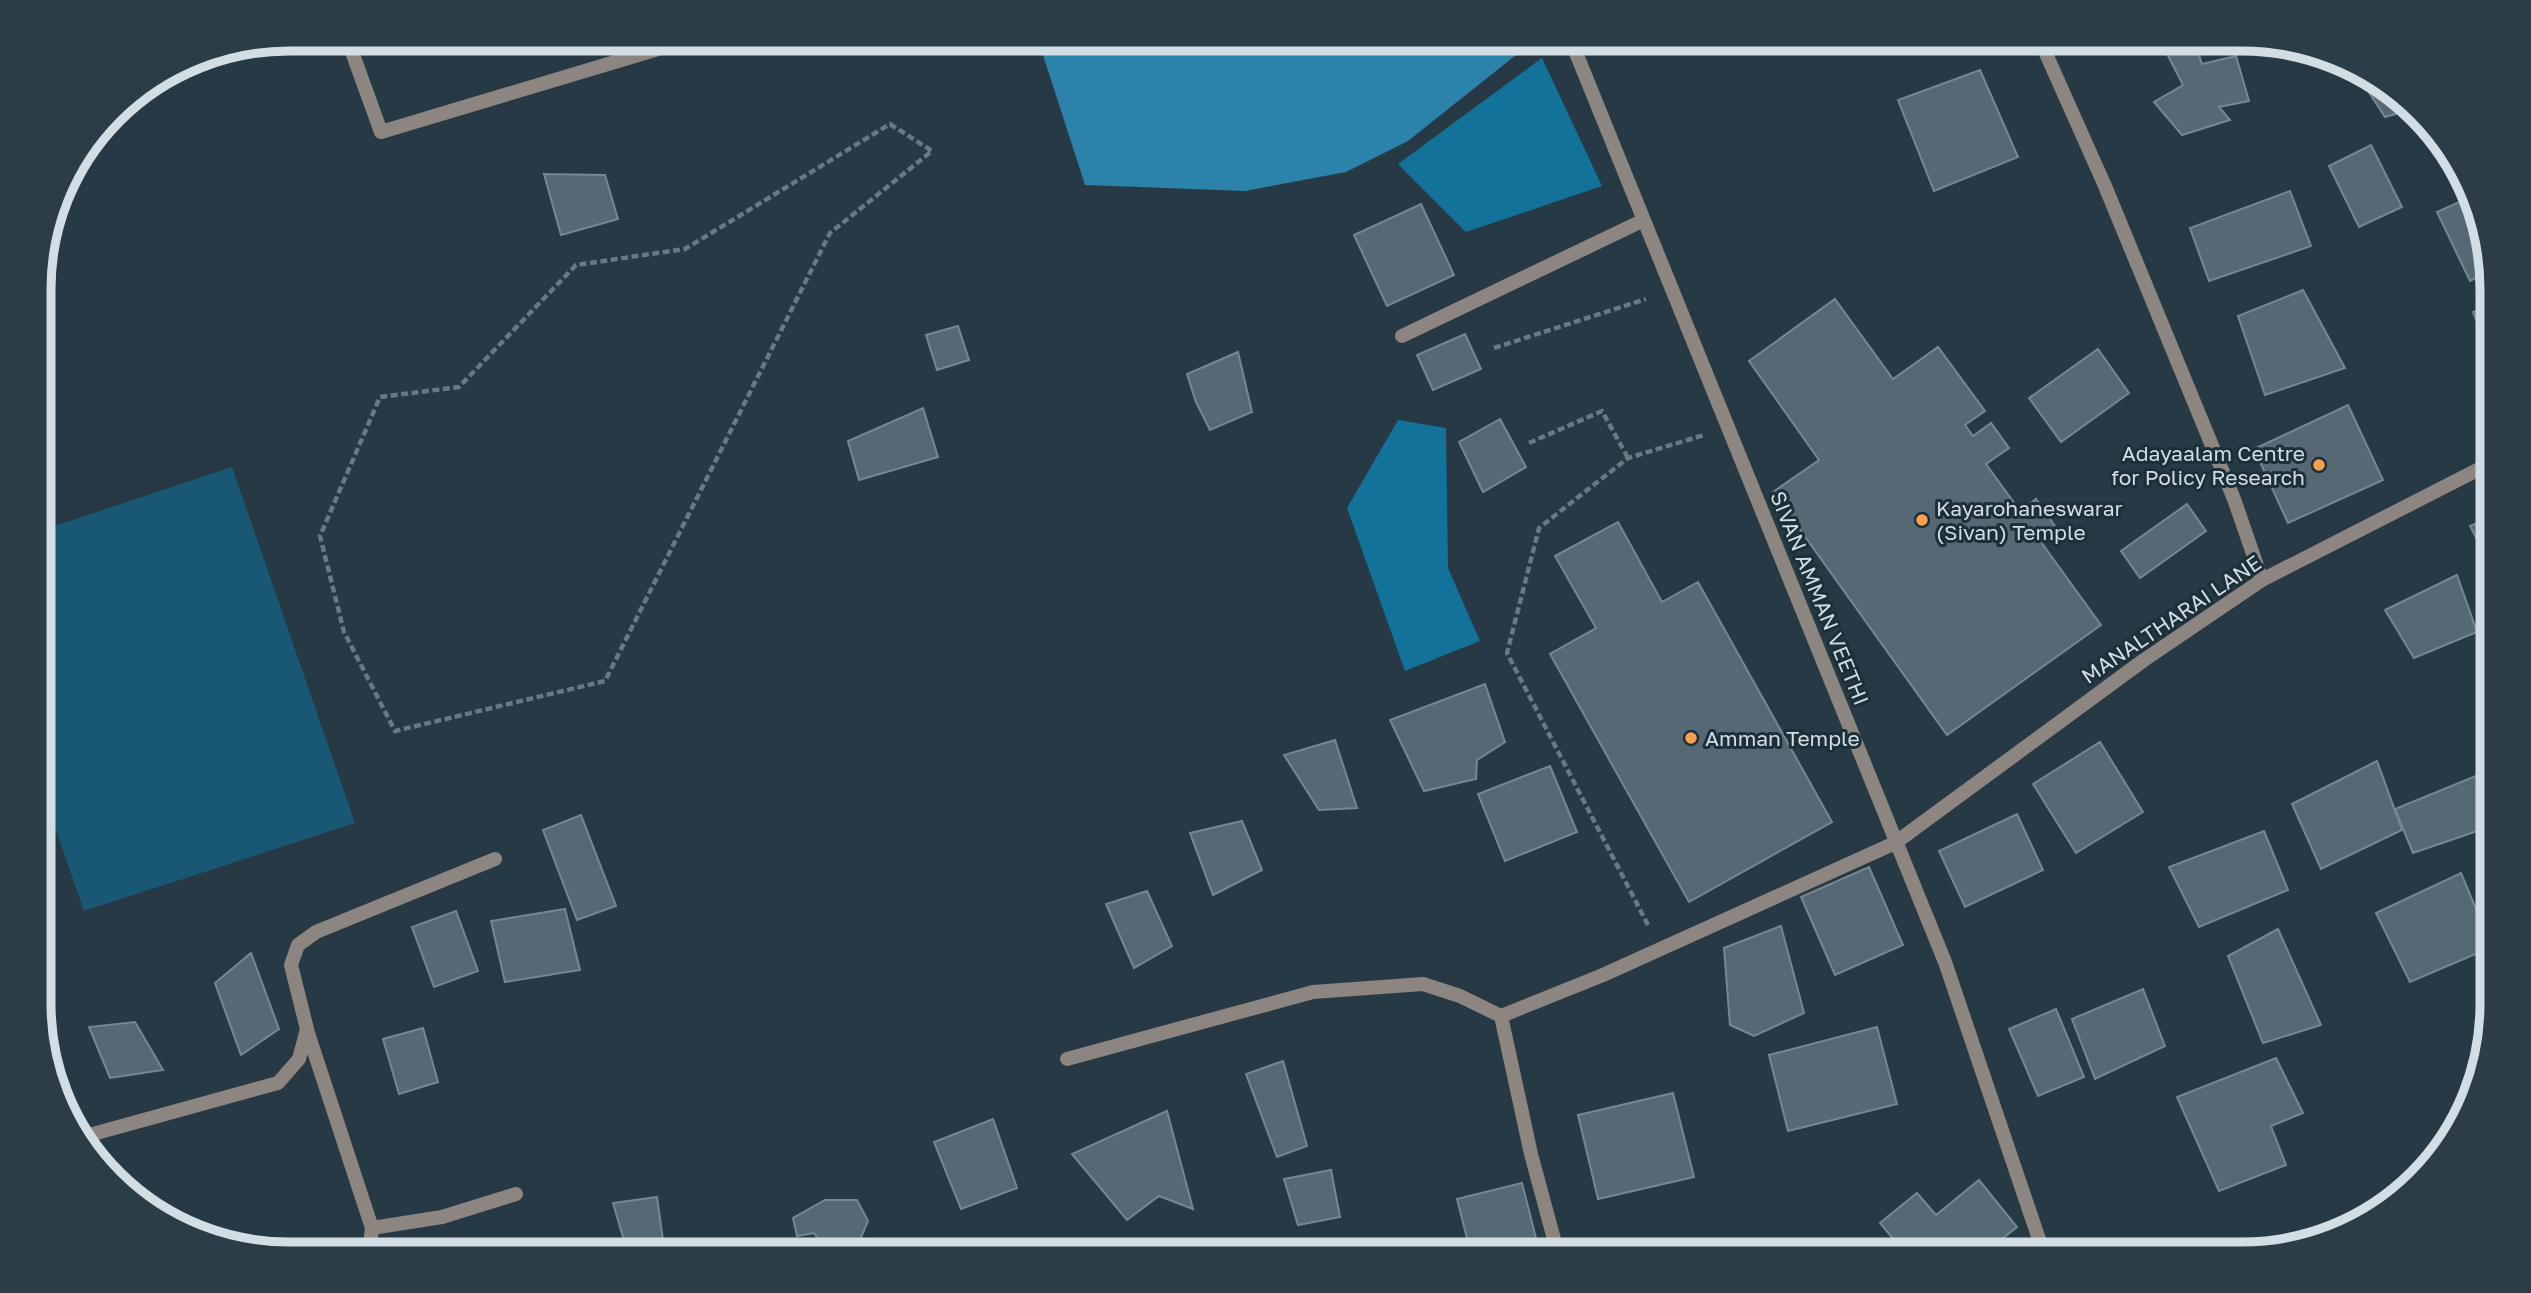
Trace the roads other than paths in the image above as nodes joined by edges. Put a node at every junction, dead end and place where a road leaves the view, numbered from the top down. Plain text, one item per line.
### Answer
1 (352, 51) edge
2 (652, 51) edge
3 (1578, 51) edge
4 (2045, 51) edge
5 (1644, 220) junction
6 (1402, 336) dead end
7 (2480, 469) edge
8 (2262, 580) junction
9 (1895, 843) junction
10 (495, 859) dead end
11 (1501, 1016) junction
12 (307, 1029) junction
13 (1067, 1059) dead end
14 (91, 1135) edge
15 (516, 1194) dead end
16 (372, 1228) junction
17 (370, 1242) edge
18 (1555, 1242) edge
19 (2040, 1242) edge

1 - 2 street
3 - 5 street, SIVAN AMMAN VEETHI
4 - 8 street
5 - 6 street
5 - 9 street, SIVAN AMMAN VEETHI
7 - 8 street, MANALTHARAI LANE
8 - 9 street, MANALTHARAI LANE
9 - 11 street, MANALTHARAI LANE
9 - 19 street, SIVAN AMMAN VEETHI
10 - 12 street
11 - 13 street
11 - 18 street
12 - 14 street
12 - 16 street
15 - 16 street
16 - 17 street

